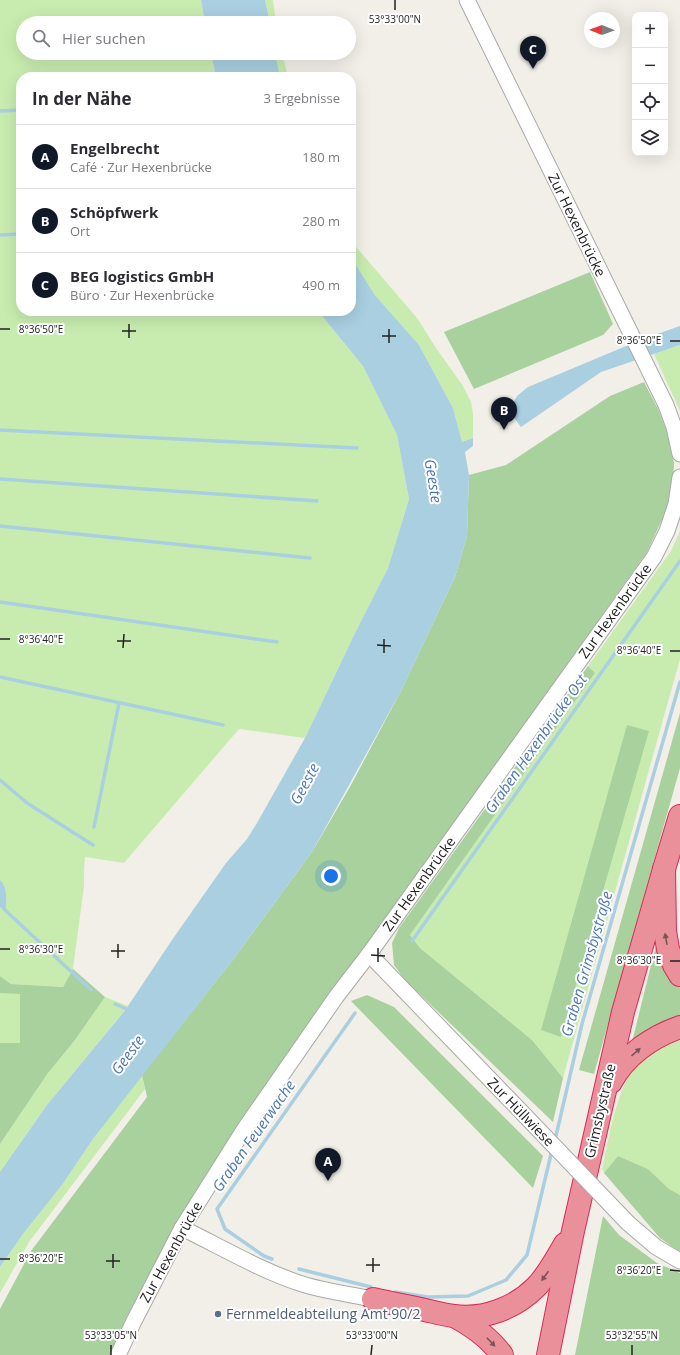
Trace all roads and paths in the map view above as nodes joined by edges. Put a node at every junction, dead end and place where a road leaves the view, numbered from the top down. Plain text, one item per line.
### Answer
1 (467, 0) edge
2 (680, 454) edge
3 (680, 477) edge
4 (680, 816) edge
5 (664, 869) junction
6 (369, 954) junction
7 (680, 975) edge
8 (680, 1027) edge
9 (604, 1094) junction
10 (182, 1228) junction
11 (573, 1231) junction
12 (680, 1261) edge
13 (373, 1299) joint
14 (454, 1316) junction
15 (118, 1355) edge
16 (502, 1355) edge
17 (548, 1355) edge

1 - 2 street, Zur Hexenbrücke
3 - 6 street, Zur Hexenbrücke
4 - 5 highway, Grimsbystraße
7 -> 5 highway
5 - 9 highway, Grimsbystraße
6 - 10 street, Zur Hexenbrücke
6 - 12 street, Zur Hüllwiese, bridge
9 -> 8 highway
9 - 11 highway, Grimsbystraße
10 - 13 street
10 - 15 street, Zur Hexenbrücke
11 -> 14 highway
11 - 17 highway, Grimsbystraße
13 - 14 highway
14 -> 16 highway

